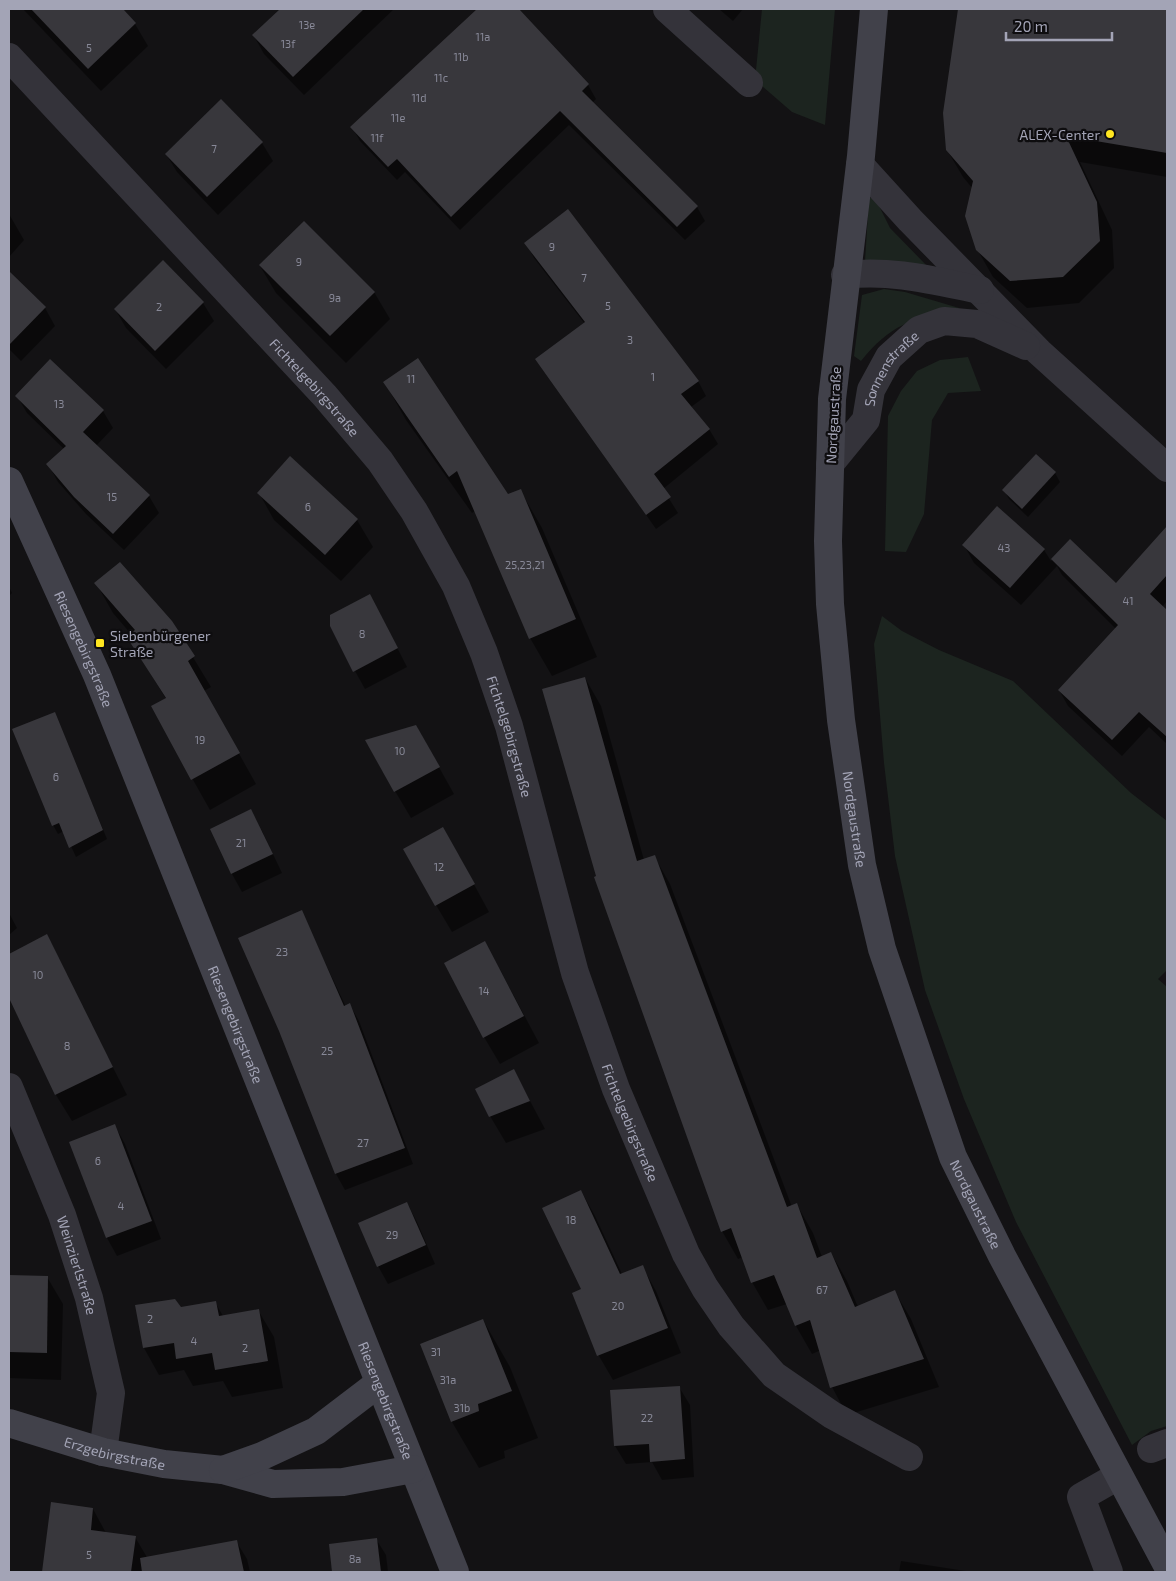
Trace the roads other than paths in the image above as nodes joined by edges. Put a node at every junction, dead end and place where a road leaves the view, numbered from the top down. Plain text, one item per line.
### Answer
1 (667, 9) edge
2 (874, 9) edge
3 (9, 56) edge
4 (749, 82) dead end
5 (860, 165) junction
6 (845, 276) junction
7 (980, 290) junction
8 (1039, 352) junction
9 (830, 464) junction
10 (1167, 468) edge
11 (9, 481) edge
12 (9, 1087) edge
13 (379, 1383) junction
14 (9, 1423) edge
15 (104, 1452) junction
16 (909, 1456) dead end
17 (413, 1469) junction
18 (223, 1470) junction
19 (1118, 1476) junction
20 (1167, 1565) edge
21 (455, 1572) edge
22 (1109, 1572) edge

1 - 4 street
2 - 5 street, Nordgaustraße
3 - 16 street, Fichtelgebirgstraße
5 - 6 street, Nordgaustraße
5 - 7 street, Sonnenstraße
6 - 7 street
6 - 9 street, Nordgaustraße
7 - 8 street, Sonnenstraße
8 - 9 street, Sonnenstraße
8 - 10 street, Sonnenstraße
9 - 19 street, Nordgaustraße
11 - 13 street, Riesengebirgstraße
12 - 15 street, Weinzierlstraße
13 - 17 street, Riesengebirgstraße
13 - 18 street, Erzgebirgstraße
14 - 15 street, Erzgebirgstraße
15 - 18 street, Erzgebirgstraße
17 - 18 street, Erzgebirgstraße
17 - 21 street, Riesengebirgstraße
19 - 20 street, Nordgaustraße
19 - 22 street

